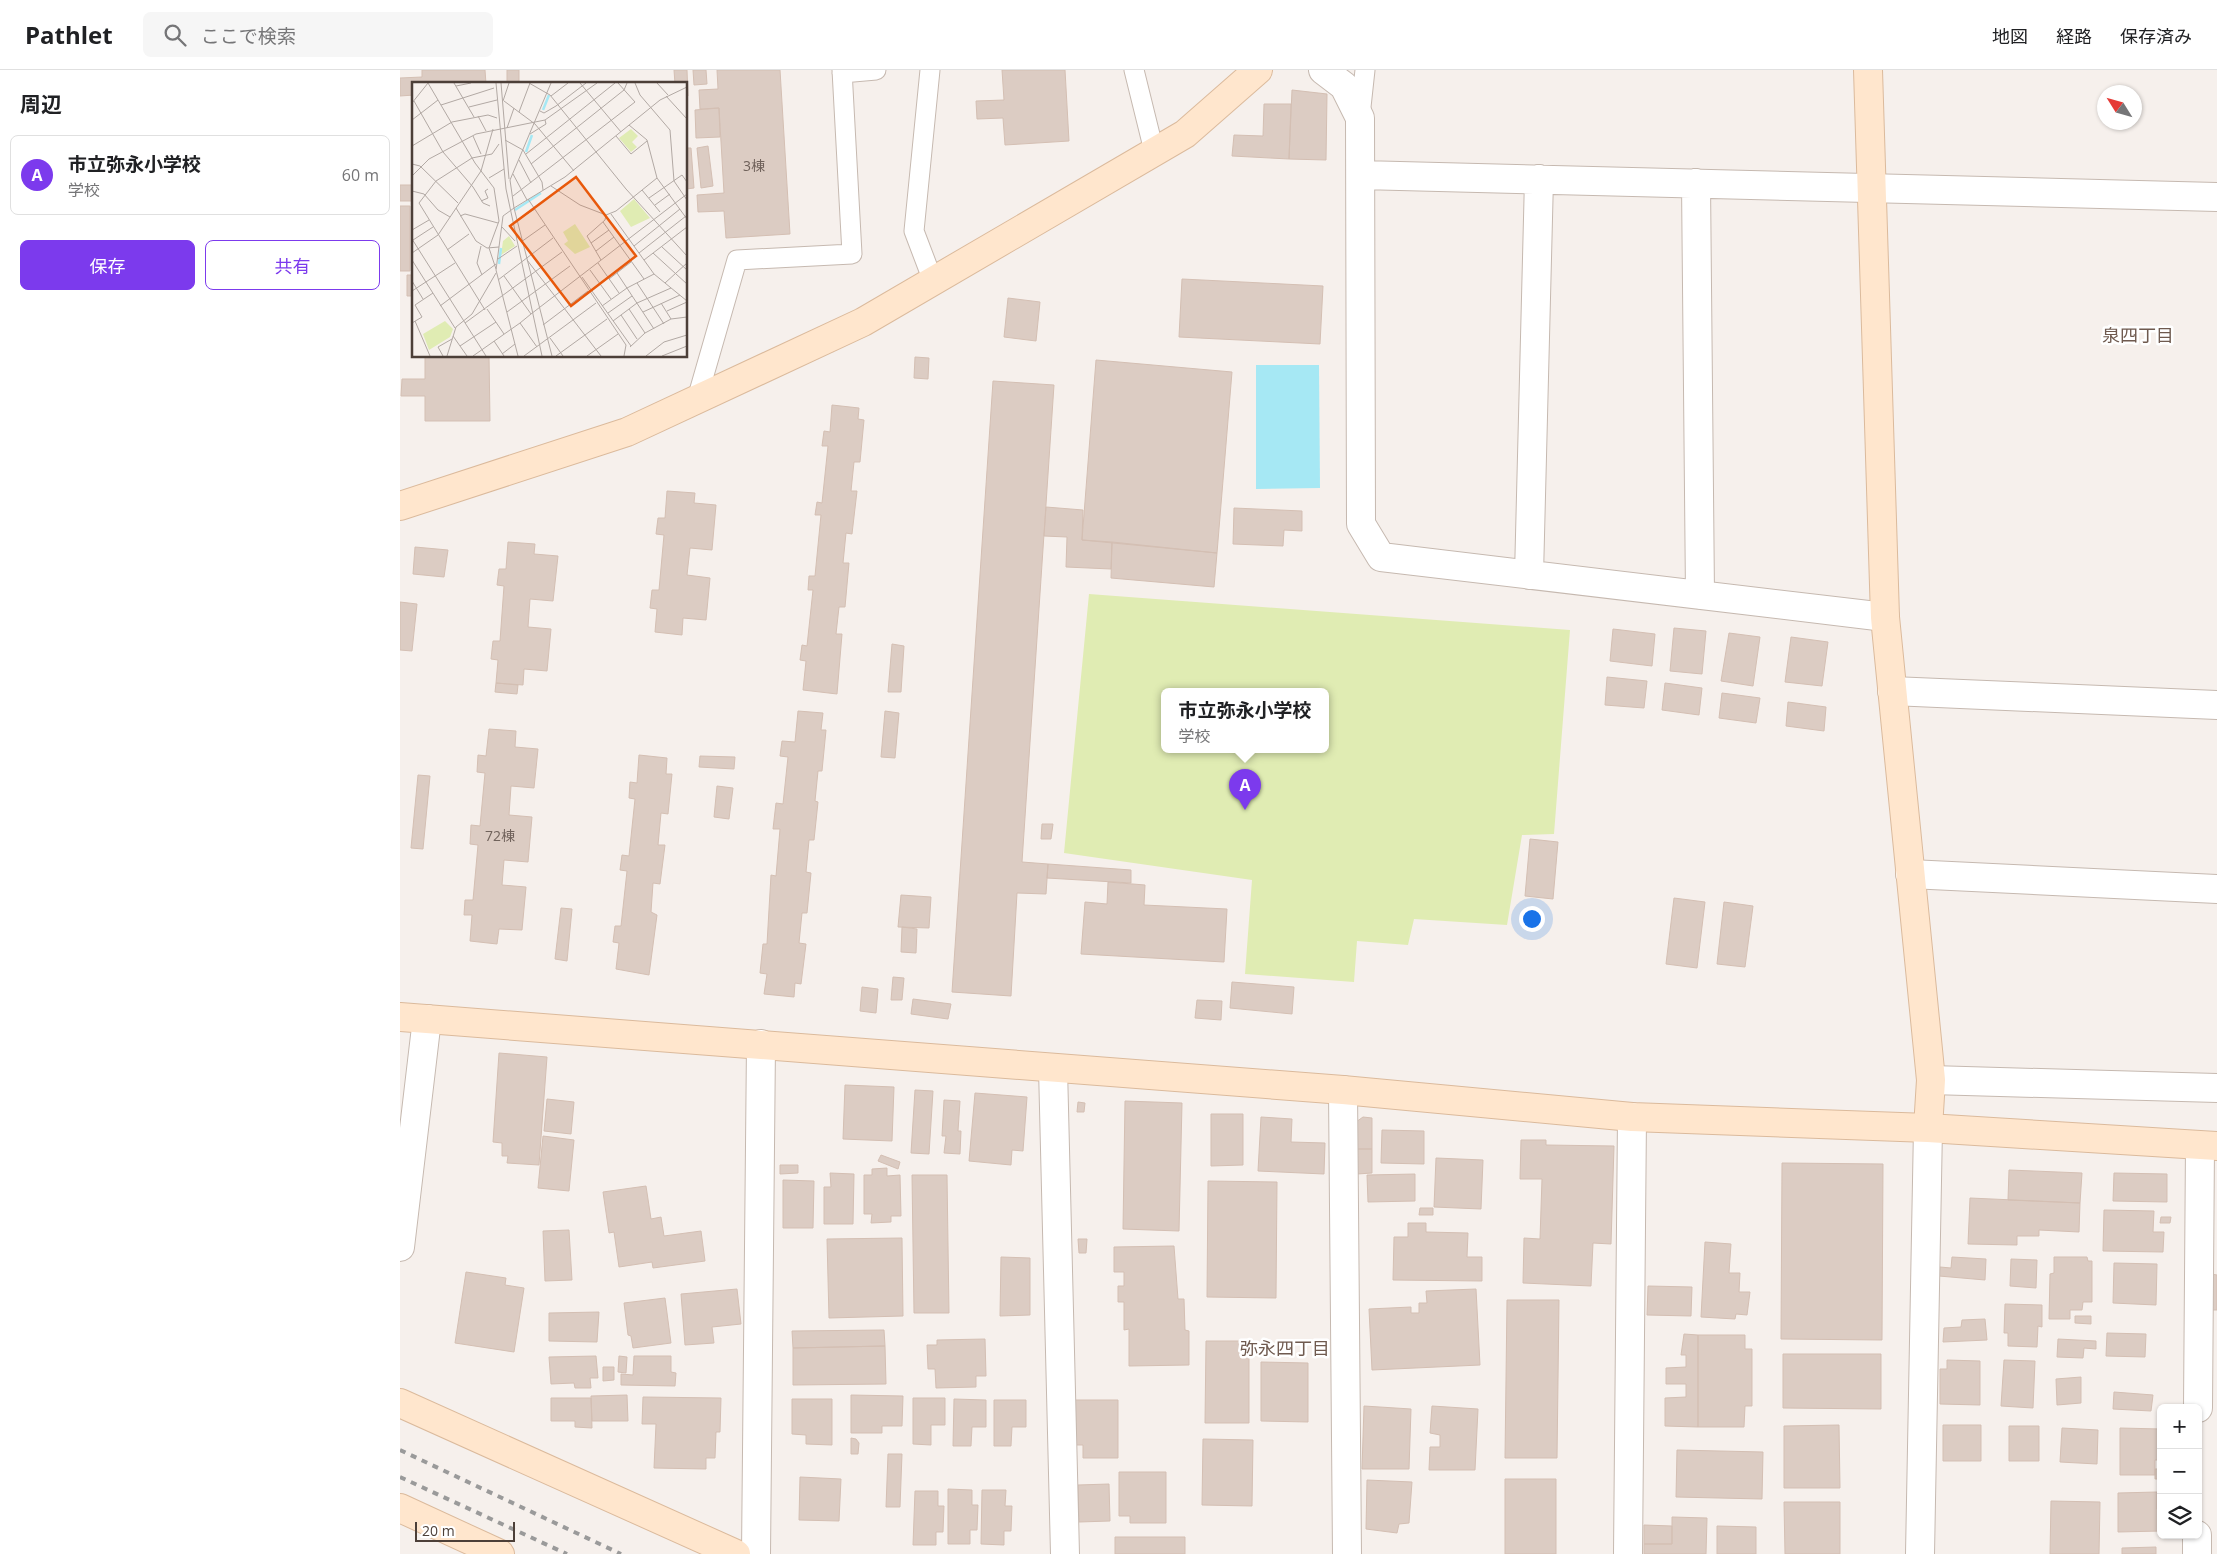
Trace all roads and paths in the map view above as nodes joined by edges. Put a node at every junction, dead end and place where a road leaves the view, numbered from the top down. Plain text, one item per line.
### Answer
1 (876, 70) edge
2 (930, 70) edge
3 (1134, 70) edge
4 (1258, 70) edge
5 (1323, 70) edge
6 (1365, 70) edge
7 (1868, 70) edge
8 (842, 71) edge
9 (1360, 118) junction
10 (1154, 151) junction
11 (1361, 175) junction
12 (1538, 179) junction
13 (1696, 183) junction
14 (1870, 188) junction
15 (2217, 197) edge
16 (933, 281) junction
17 (697, 400) junction
18 (400, 506) edge
19 (1529, 574) junction
20 (1700, 595) junction
21 (1885, 617) junction
22 (1892, 691) junction
23 (2217, 705) edge
24 (1910, 874) junction
25 (2217, 889) edge
26 (400, 1017) edge
27 (427, 1019) junction
28 (761, 1044) junction
29 (1053, 1068) junction
30 (1931, 1080) junction
31 (2217, 1088) edge
32 (1343, 1090) junction
33 (1632, 1117) junction
34 (1928, 1128) junction
35 (2208, 1146) edge
36 (400, 1247) edge
37 (400, 1403) edge
38 (2198, 1404) edge
39 (400, 1508) edge
40 (2197, 1539) edge
41 (500, 1554) edge
42 (736, 1554) edge
43 (756, 1554) edge
44 (1065, 1554) edge
45 (1347, 1554) edge
46 (1628, 1554) edge
47 (1920, 1554) edge
48 (2196, 1554) edge

1 - 8 lane
2 - 16 lane
3 - 10 lane
4 - 10 street
5 - 9 street
6 - 9 lane
7 - 14 street
8 - 17 lane
9 - 11 street
10 - 16 street
11 - 12 street
11 - 19 street
12 - 13 street
12 - 19 street
13 - 14 street
13 - 20 street
14 - 15 street
14 - 21 street
16 - 17 street
17 - 18 street
19 - 20 street
20 - 21 street
21 - 22 street
22 - 23 street
22 - 24 street
24 - 25 street
24 - 30 street
26 - 27 street
27 - 28 street
27 - 36 street
28 - 29 street
28 - 43 street
29 - 32 street
29 - 44 street
30 - 31 street
30 - 34 street
32 - 33 street
32 - 45 street
33 - 34 street
33 - 46 street
34 - 35 street
34 - 47 street
35 - 38 street
37 - 42 street
39 - 41 street
40 - 48 street

